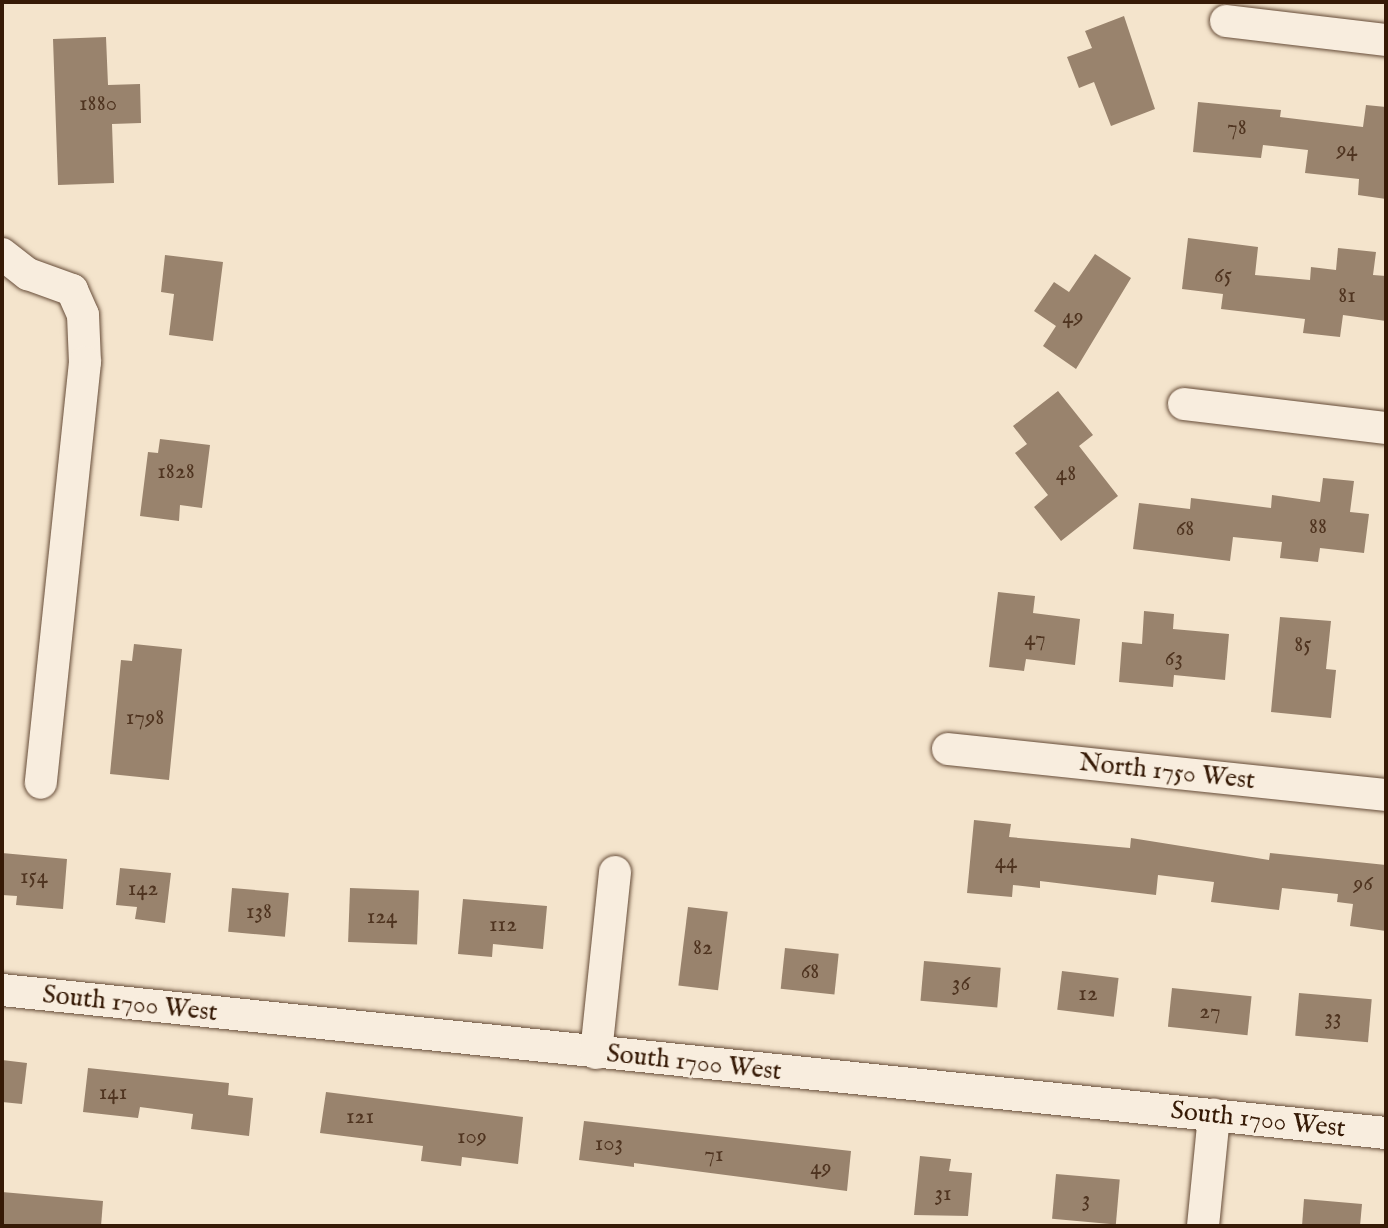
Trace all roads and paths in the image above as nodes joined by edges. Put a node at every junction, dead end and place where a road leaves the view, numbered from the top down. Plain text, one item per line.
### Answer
1 (1226, 21) dead end
2 (1386, 40) edge
3 (2, 254) edge
4 (1184, 404) dead end
5 (1386, 428) edge
6 (948, 749) dead end
7 (41, 783) dead end
8 (1386, 795) edge
9 (615, 872) dead end
10 (2, 990) edge
11 (596, 1053) junction
12 (1214, 1115) junction
13 (1386, 1133) edge
14 (1203, 1226) edge

1 - 2 street
3 - 7 street
4 - 5 street
6 - 8 street, North 1750 West
9 - 11 street
10 - 11 street, South 1700 West
11 - 12 street, South 1700 West
12 - 13 street, South 1700 West
12 - 14 street

